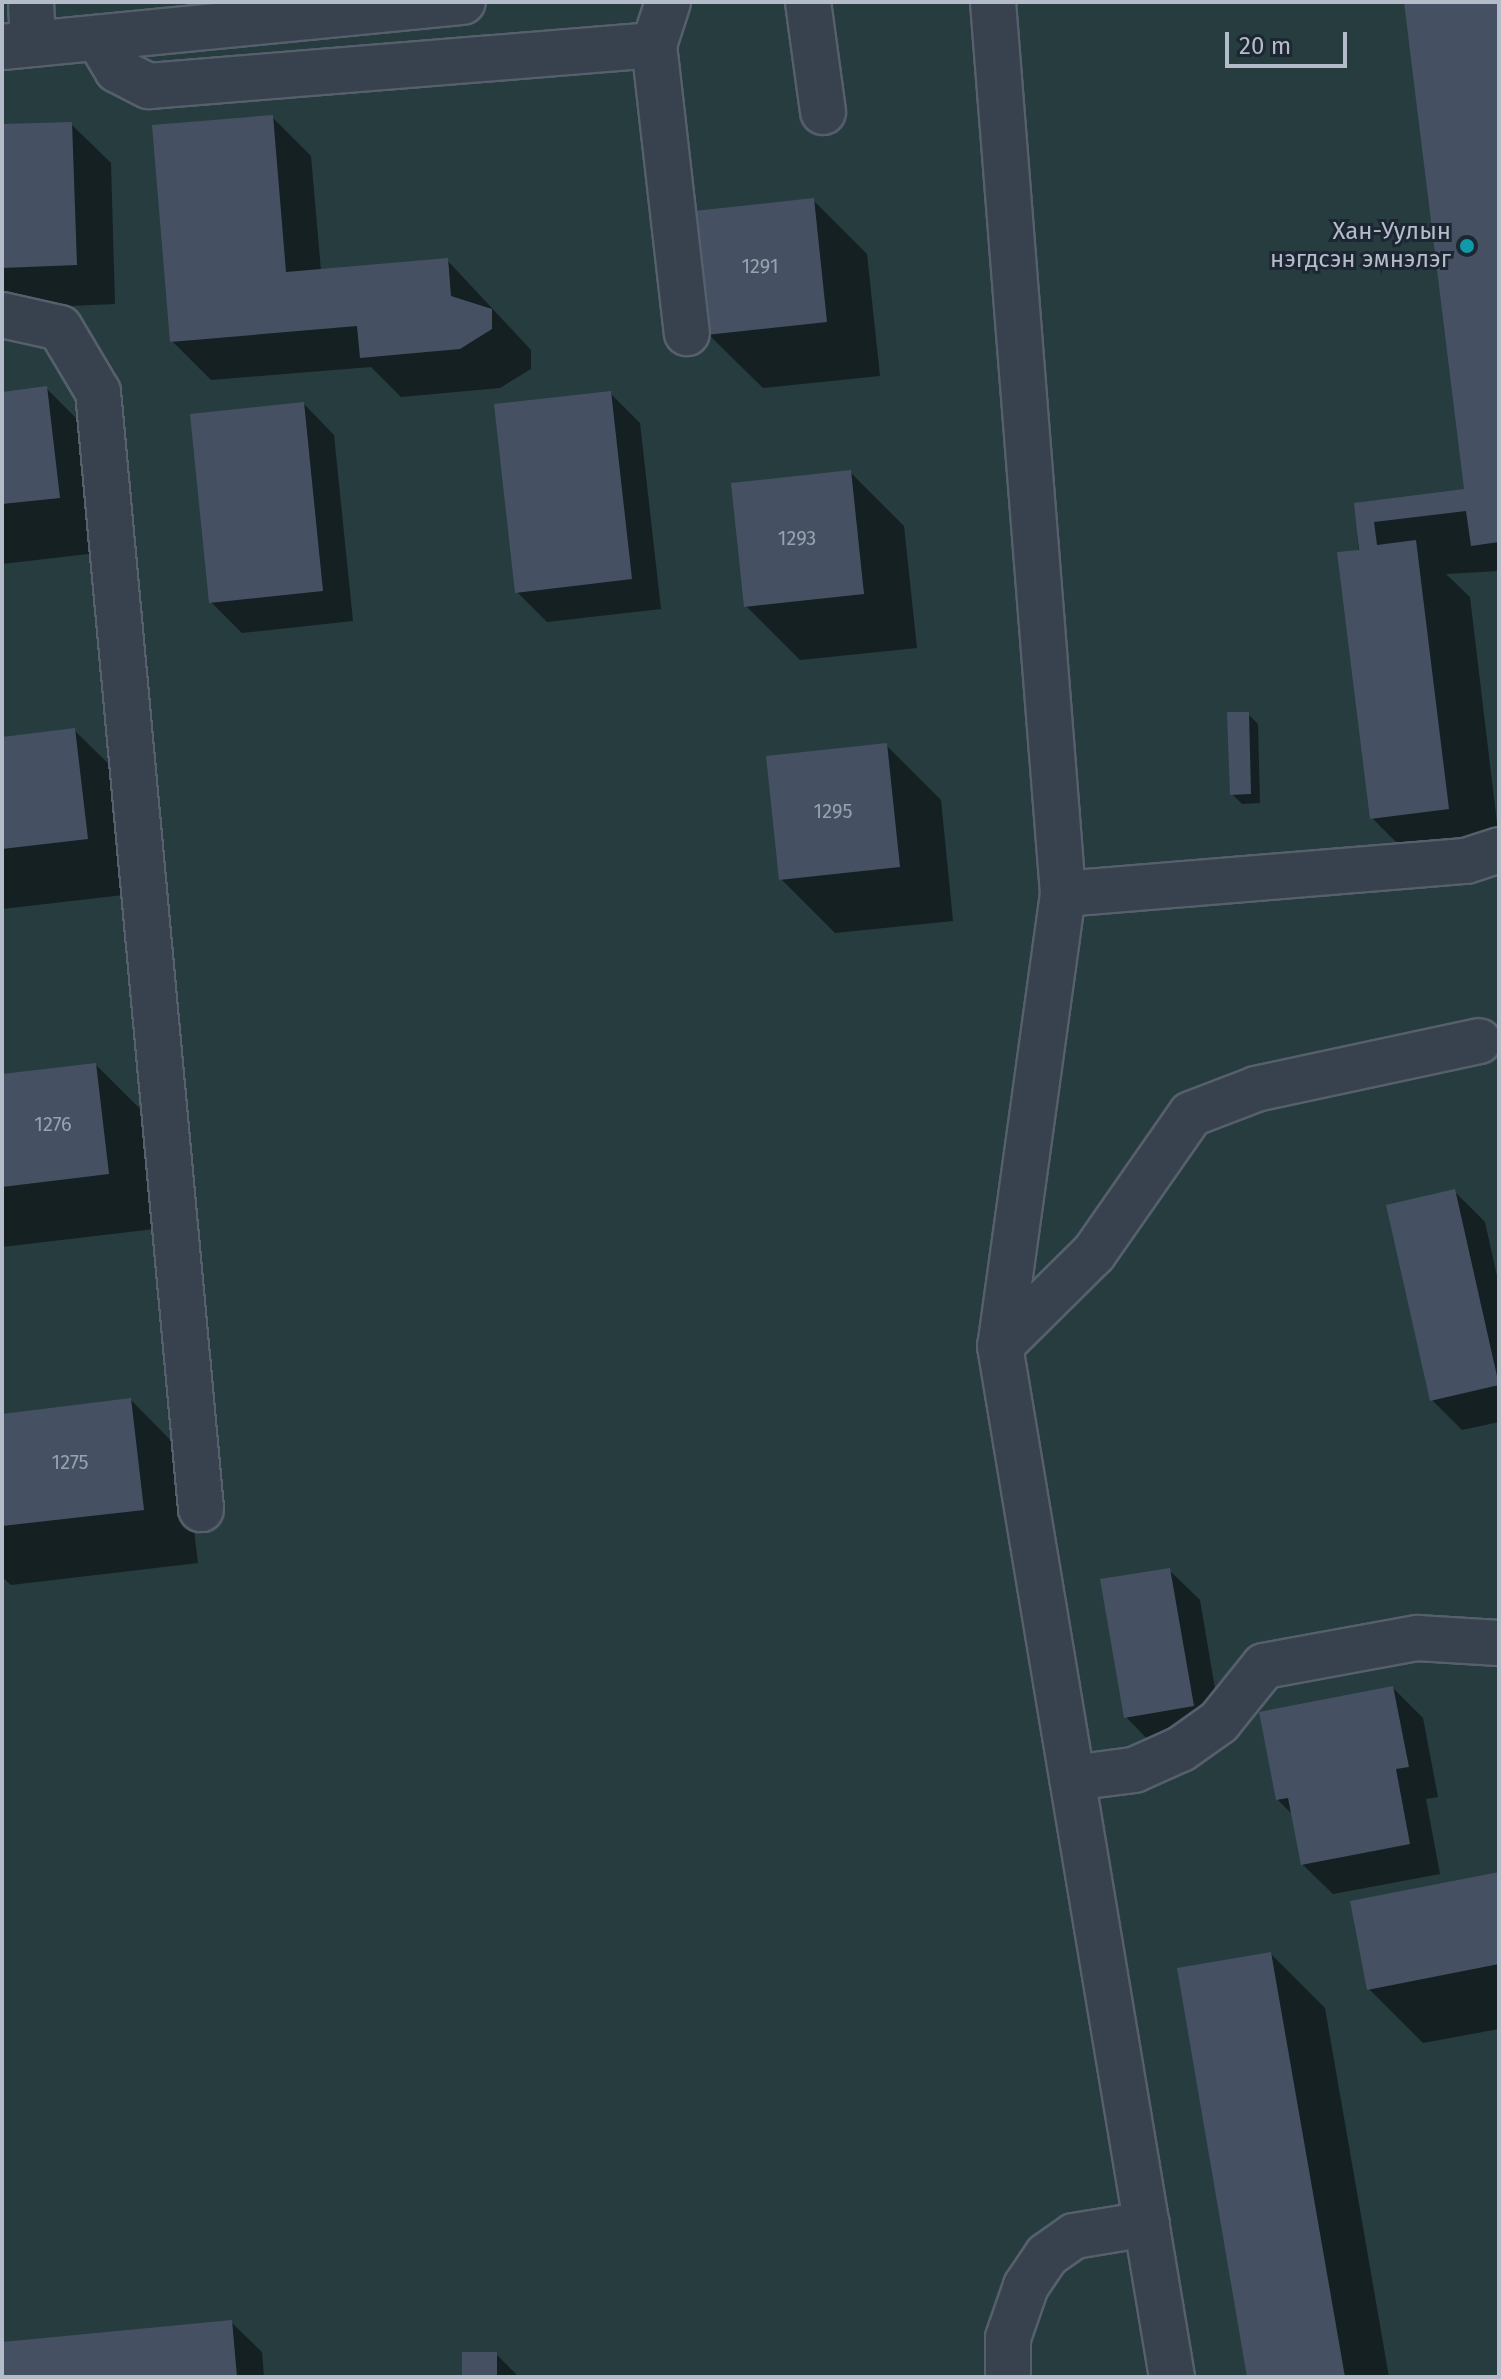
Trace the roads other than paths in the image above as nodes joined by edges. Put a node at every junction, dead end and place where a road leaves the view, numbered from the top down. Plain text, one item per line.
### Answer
1 (463, 2) edge
2 (668, 2) edge
3 (808, 2) edge
4 (993, 2) edge
5 (22, 31) edge
6 (98, 38) junction
7 (654, 45) junction
8 (823, 112) dead end
9 (2, 315) edge
10 (687, 333) dead end
11 (1499, 850) edge
12 (1063, 894) junction
13 (1479, 1041) dead end
14 (1000, 1346) junction
15 (201, 1509) dead end
16 (1499, 1643) edge
17 (1072, 1778) junction
18 (1147, 2224) junction
19 (1008, 2377) edge
20 (1172, 2377) edge

1 - 6 street
2 - 7 street
3 - 8 street
4 - 12 street
5 - 6 street
6 - 7 street
7 - 10 street
9 - 15 street
11 - 12 street
12 - 14 street
13 - 14 street
14 - 17 street
16 - 17 street
17 - 18 street
18 - 19 street
18 - 20 street

